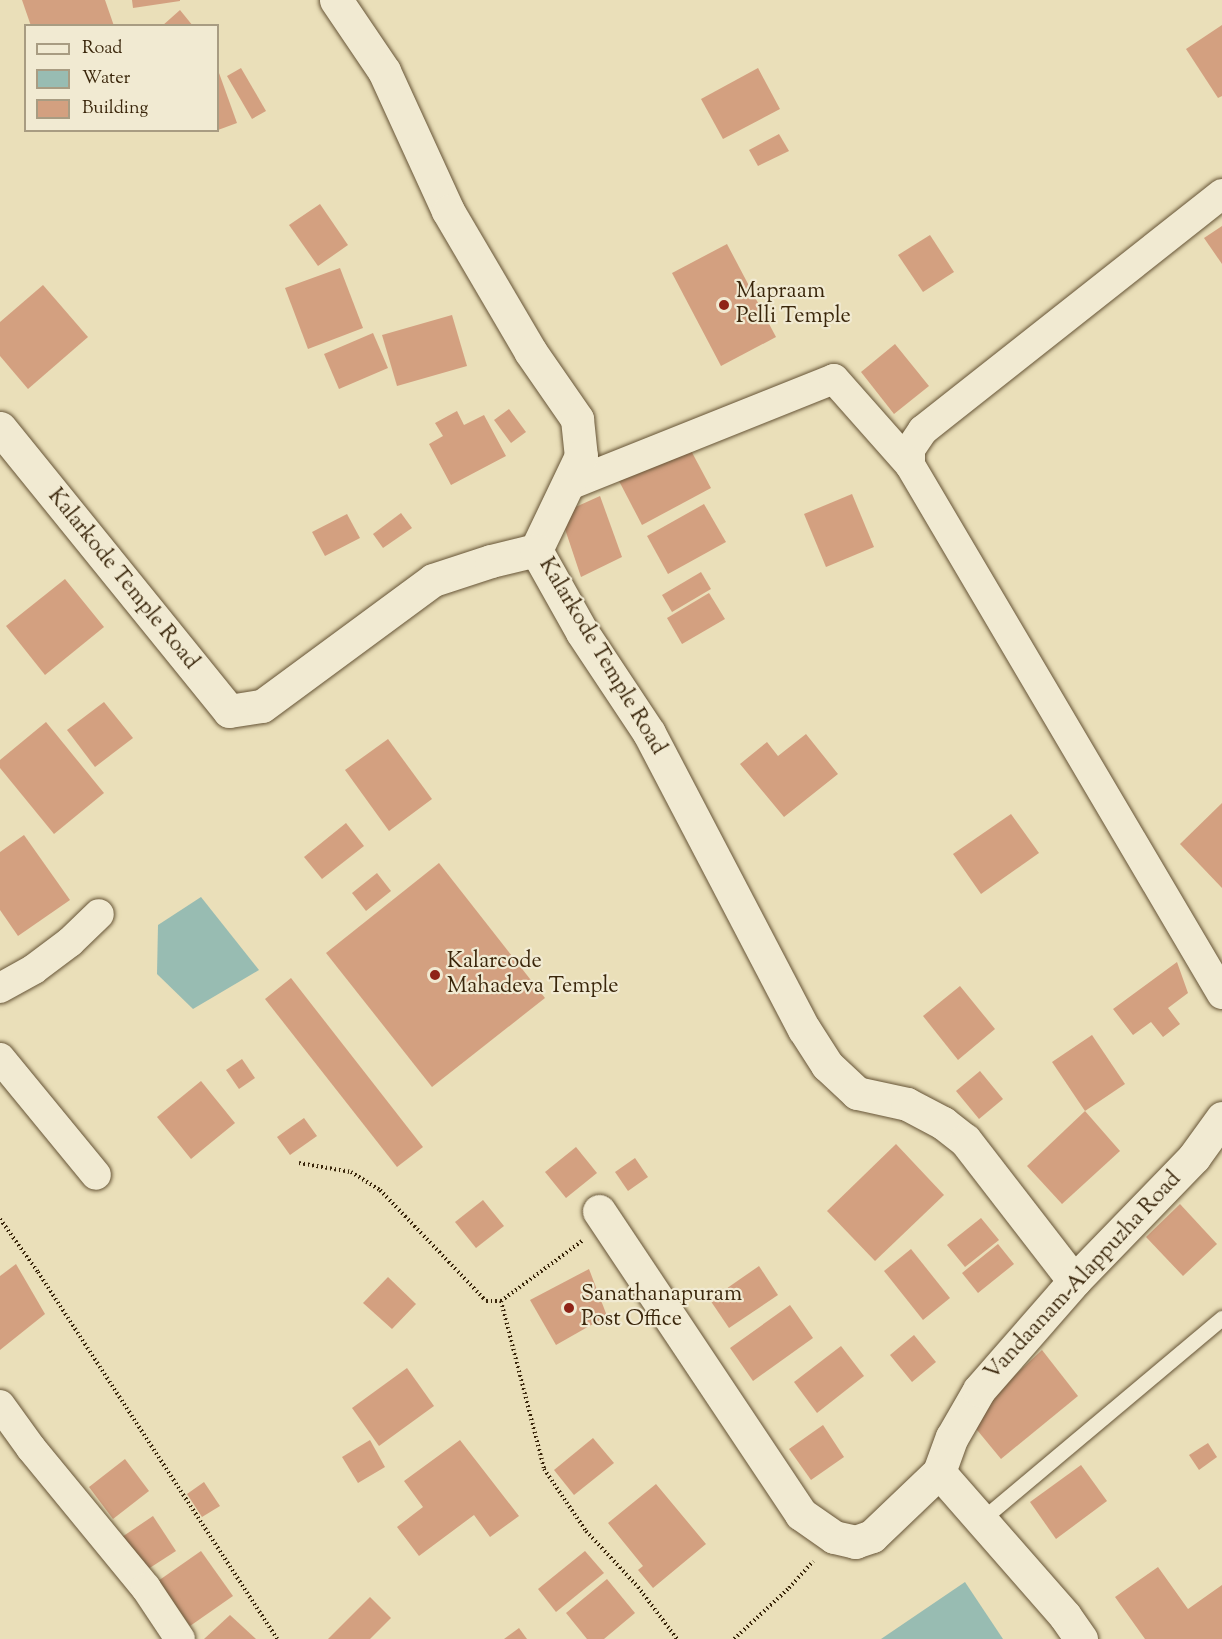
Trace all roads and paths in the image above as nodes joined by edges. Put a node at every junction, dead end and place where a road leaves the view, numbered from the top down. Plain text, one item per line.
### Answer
1 (336, 0) edge
2 (1222, 194) edge
3 (0, 428) edge
4 (910, 465) junction
5 (569, 485) junction
6 (536, 550) junction
7 (99, 914) dead end
8 (0, 988) edge
9 (1222, 994) edge
10 (0, 1058) edge
11 (1222, 1119) edge
12 (299, 1163) dead end
13 (96, 1175) dead end
14 (603, 1217) joint
15 (0, 1219) edge
16 (1074, 1281) junction
17 (501, 1301) junction
18 (1222, 1318) edge
19 (0, 1405) edge
20 (939, 1472) junction
21 (980, 1521) junction
22 (834, 1537) junction
23 (180, 1639) edge
24 (277, 1639) edge
25 (677, 1639) edge
26 (734, 1639) edge
27 (1081, 1639) edge

1 - 5 main road
2 - 4 street
3 - 6 main road, Kalarkode Temple Road
4 - 5 street
4 - 9 street
5 - 6 main road
6 - 16 main road, Kalarkode Temple Road
7 - 8 street
10 - 13 street
11 - 16 main road, Vandaanam-Alappuzha Road
12 - 17 path
14 - 17 path
14 - 22 main road
15 - 24 path
16 - 20 main road, Vandaanam-Alappuzha Road
17 - 25 path
18 - 21 lane
19 - 23 street
20 - 21 main road
20 - 22 main road
21 - 27 main road
22 - 26 path

